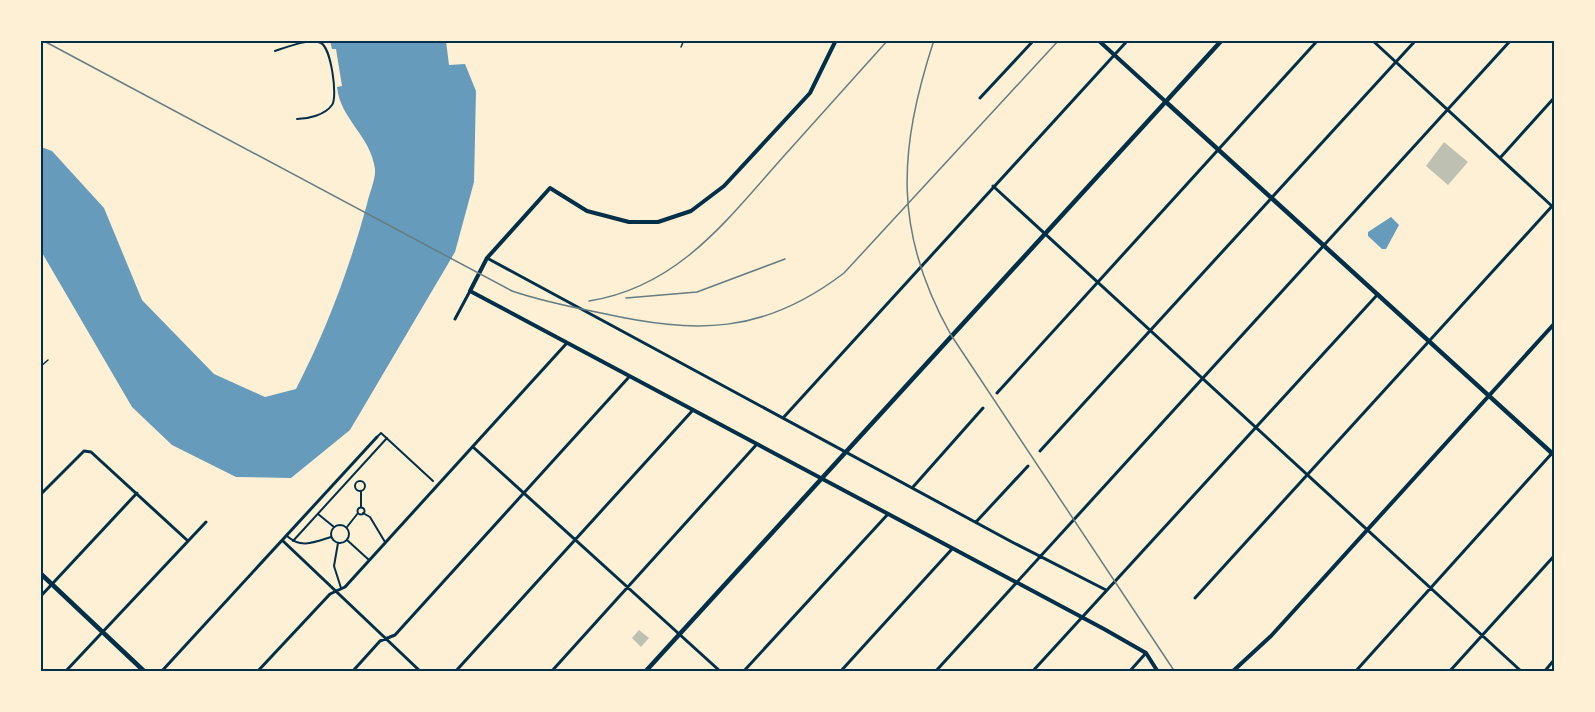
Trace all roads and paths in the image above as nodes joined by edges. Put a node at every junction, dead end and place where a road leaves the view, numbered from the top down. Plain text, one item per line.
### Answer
1 (684, 40) edge
2 (836, 40) edge
3 (1034, 40) edge
4 (1098, 40) edge
5 (1128, 40) edge
6 (1222, 40) edge
7 (1318, 40) edge
8 (1372, 40) edge
9 (1416, 40) edge
10 (1511, 40) edge
11 (681, 47) dead end
12 (275, 51) dead end
13 (1114, 56) junction
14 (1396, 62) junction
15 (980, 98) dead end
16 (1554, 98) edge
17 (1166, 102) junction
18 (1448, 110) junction
19 (297, 120) dead end
20 (1219, 149) junction
21 (1500, 158) junction
22 (993, 186) junction
23 (1272, 197) junction
24 (1554, 206) edge
25 (1044, 234) junction
26 (1324, 244) junction
27 (487, 258) junction
28 (1098, 282) junction
29 (470, 291) junction
30 (1378, 294) junction
31 (455, 320) dead end
32 (1554, 324) edge
33 (1151, 330) junction
34 (1428, 341) junction
35 (566, 344) junction
36 (48, 360) dead end
37 (40, 367) edge
38 (630, 375) junction
39 (1203, 379) junction
40 (997, 393) dead end
41 (1489, 396) junction
42 (983, 408) dead end
43 (693, 410) junction
44 (783, 418) junction
45 (1255, 427) junction
46 (376, 437) joint
47 (387, 438) junction
48 (757, 444) junction
49 (473, 447) junction
50 (845, 451) junction
51 (1040, 451) dead end
52 (1554, 453) edge
53 (1028, 466) dead end
54 (1309, 474) junction
55 (822, 478) junction
56 (433, 481) dead end
57 (913, 488) junction
58 (361, 491) dead end
59 (137, 493) junction
60 (524, 494) junction
61 (40, 495) edge
62 (361, 507) junction
63 (358, 513) junction
64 (363, 513) junction
65 (888, 513) junction
66 (318, 514) junction
67 (206, 522) dead end
68 (976, 522) junction
69 (334, 527) junction
70 (346, 527) junction
71 (1368, 528) junction
72 (287, 536) junction
73 (331, 537) junction
74 (283, 540) junction
75 (347, 540) junction
76 (575, 540) junction
77 (188, 541) junction
78 (293, 541) junction
79 (338, 543) junction
80 (385, 543) junction
81 (952, 549) junction
82 (1042, 555) junction
83 (1554, 556) edge
84 (369, 560) junction
85 (40, 573) edge
86 (53, 584) junction
87 (1016, 584) junction
88 (1430, 586) junction
89 (628, 587) junction
90 (342, 588) junction
91 (1106, 590) junction
92 (336, 591) junction
93 (40, 597) edge
94 (1195, 598) dead end
95 (1081, 618) junction
96 (103, 632) junction
97 (680, 634) junction
98 (1483, 634) junction
99 (386, 639) junction
100 (1146, 653) junction
101 (1554, 660) edge
102 (65, 672) edge
103 (145, 672) edge
104 (161, 672) edge
105 (257, 672) edge
106 (352, 672) edge
107 (421, 672) edge
108 (455, 672) edge
109 (551, 672) edge
110 (645, 672) edge
111 (721, 672) edge
112 (743, 672) edge
113 (840, 672) edge
114 (935, 672) edge
115 (1032, 672) edge
116 (1129, 672) edge
117 (1158, 672) edge
118 (1232, 672) edge
119 (1355, 672) edge
120 (1449, 672) edge
121 (1522, 672) edge
122 (1544, 672) edge

1 - 11 lane
2 - 27 street
3 - 15 street
4 - 13 street
5 - 13 street
6 - 17 main road
7 - 20 street
8 - 14 street
9 - 14 street
10 - 18 street
12 - 19 street
13 - 17 street
13 - 22 street
14 - 18 street
14 - 23 street
16 - 21 street
17 - 20 main road
17 - 25 main road
18 - 21 street
18 - 26 street
20 - 23 main road
20 - 28 street
21 - 24 street
22 - 25 street
22 - 44 street
23 - 26 main road
23 - 33 street
24 - 34 street
25 - 28 street
25 - 50 main road
26 - 30 main road
26 - 39 street
27 - 29 street
27 - 44 street
28 - 33 street
28 - 40 street
29 - 31 street
29 - 35 street
30 - 34 main road
30 - 45 street
32 - 41 street
33 - 39 street
33 - 51 street
34 - 41 main road
34 - 54 street
35 - 38 street
35 - 49 street
36 - 37 lane
38 - 43 street
38 - 60 street
39 - 45 street
39 - 82 street
41 - 52 main road
41 - 71 street
42 - 57 street
43 - 48 street
43 - 76 street
44 - 50 street
45 - 54 street
45 - 91 street
46 - 47 street
46 - 72 street
47 - 56 street
47 - 66 street
48 - 55 street
48 - 89 street
49 - 60 street
49 - 80 street
50 - 55 main road
50 - 57 street
52 - 88 street
53 - 68 street
54 - 71 street
54 - 94 street
55 - 65 street
55 - 97 main road
57 - 68 street
58 - 62 street
59 - 61 street
59 - 77 street
59 - 86 street
60 - 76 street
60 - 99 street
62 - 63 street
62 - 64 street
63 - 64 street
63 - 70 street
64 - 80 street
65 - 81 street
65 - 112 street
66 - 69 street
66 - 78 street
67 - 77 street
68 - 82 street
69 - 70 street
69 - 73 street
70 - 75 street
71 - 88 street
71 - 118 street
72 - 74 street
72 - 78 street
73 - 78 street
73 - 79 street
74 - 92 street
74 - 104 street
75 - 79 street
75 - 84 street
76 - 89 street
76 - 108 street
77 - 96 street
79 - 90 street
80 - 84 street
81 - 87 street
81 - 113 street
82 - 87 street
82 - 91 street
83 - 98 street
84 - 90 street
85 - 86 main road
86 - 93 street
86 - 96 main road
87 - 95 street
87 - 114 street
88 - 98 street
88 - 119 street
89 - 97 street
89 - 109 street
90 - 92 street
91 - 95 street
92 - 99 street
92 - 105 street
95 - 100 street
95 - 115 street
96 - 102 street
96 - 103 main road
97 - 110 main road
97 - 111 street
98 - 120 street
98 - 121 street
99 - 106 street
99 - 107 street
100 - 116 street
100 - 117 street
101 - 122 street

